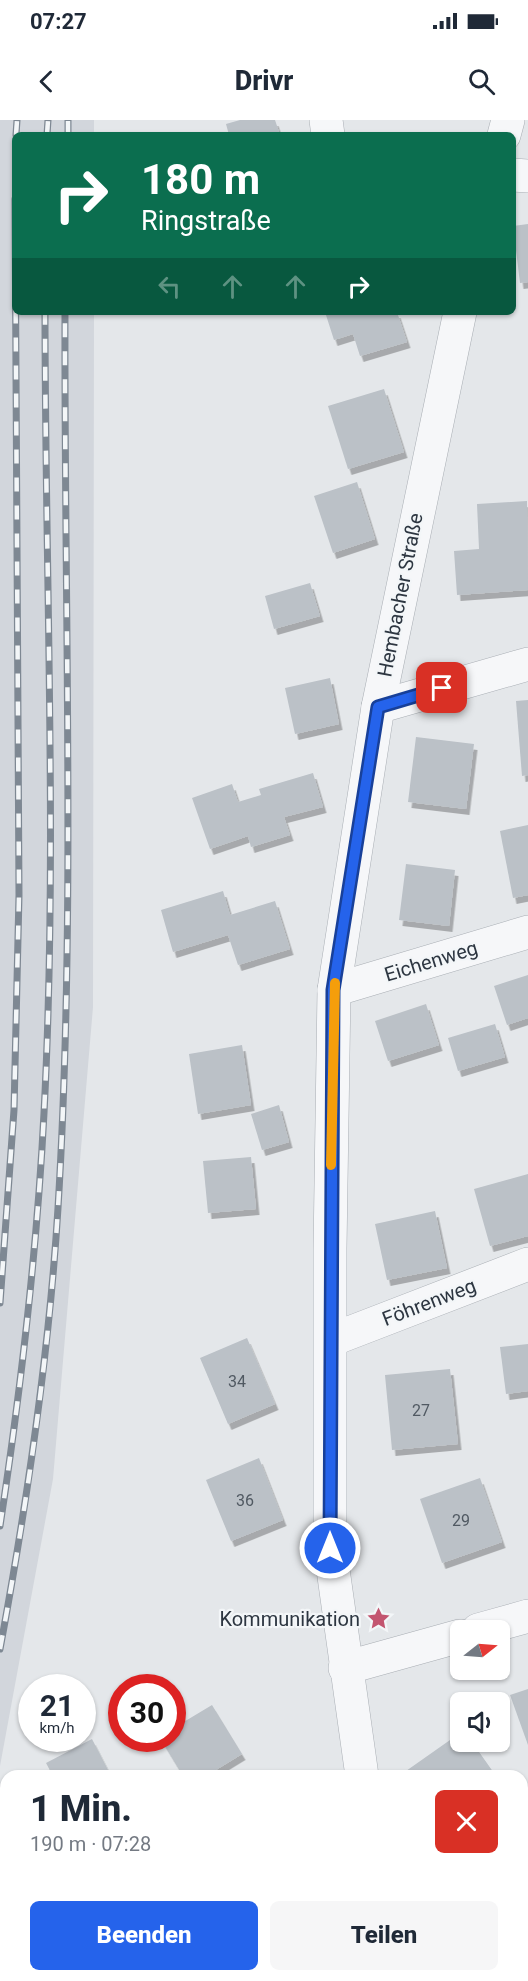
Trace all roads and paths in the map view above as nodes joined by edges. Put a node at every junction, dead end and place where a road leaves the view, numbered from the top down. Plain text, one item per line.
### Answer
1 (459, 315) edge
2 (528, 664) edge
3 (378, 707) junction
4 (528, 932) edge
5 (333, 990) junction
6 (528, 1264) edge
7 (331, 1340) junction
8 (528, 1616) edge
9 (510, 1621) edge
10 (450, 1639) edge
11 (345, 1668) junction
12 (361, 1770) edge

1 - 3 street, Hembacher Straße
2 - 3 street
3 - 5 street, Hembacher Straße
4 - 5 street, Eichenweg
5 - 7 street, Hembacher Straße
6 - 7 street, Föhrenweg
7 - 11 street, Hembacher Straße
8 - 9 street
10 - 11 street
11 - 12 street, Hembacher Straße

